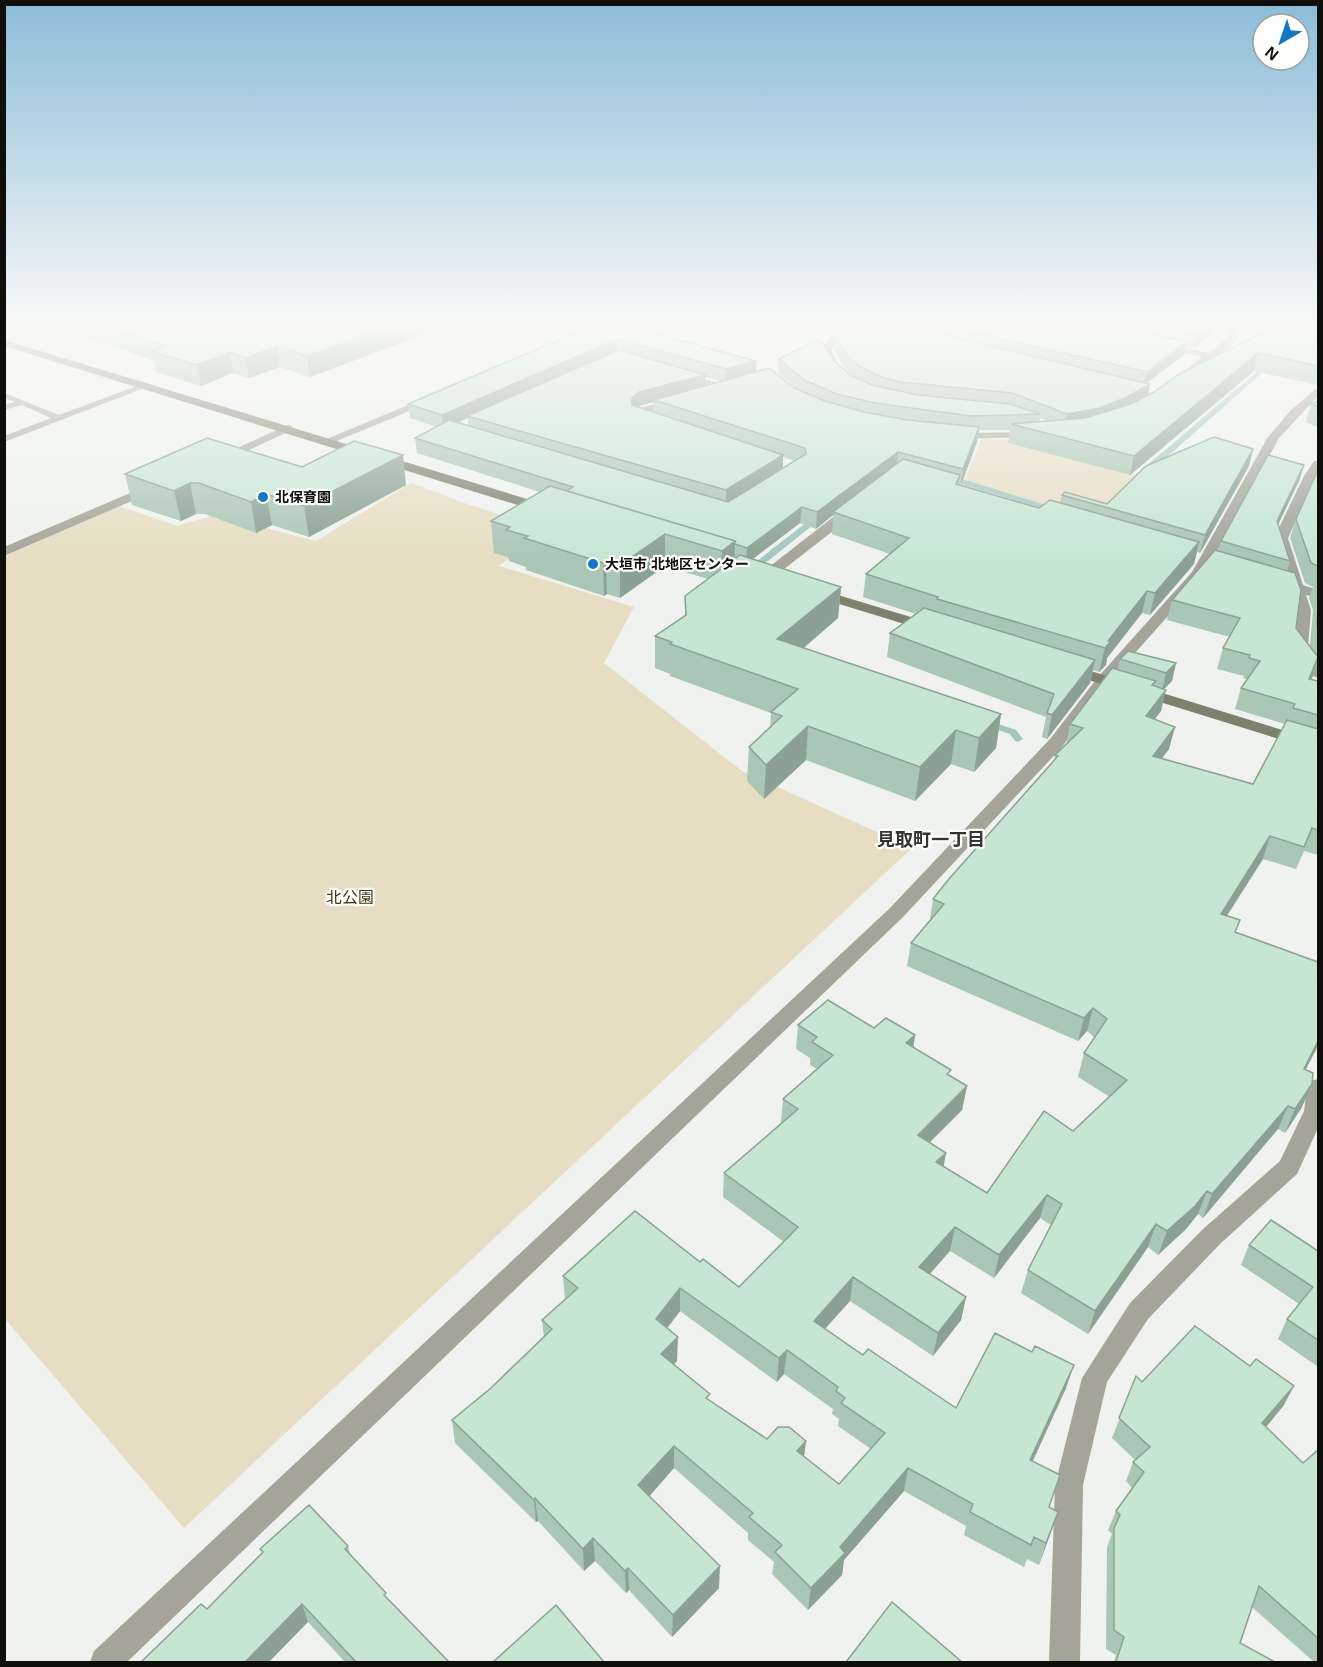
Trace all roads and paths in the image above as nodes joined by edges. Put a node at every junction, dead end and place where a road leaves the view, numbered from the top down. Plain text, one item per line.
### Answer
1 (29, 405) edge
2 (97, 405) edge
3 (212, 405) edge
4 (415, 405) edge
5 (663, 405) edge
6 (1303, 405) edge
7 (60, 419) junction
8 (658, 423) edge
9 (288, 428) junction
10 (1040, 434) edge
11 (943, 435) edge
12 (4, 439) edge
13 (328, 441) junction
14 (209, 463) edge
15 (1318, 464) edge
16 (166, 482) edge
17 (863, 500) edge
18 (557, 513) edge
19 (4, 552) edge
20 (1197, 560) junction
21 (1224, 568) edge
22 (766, 577) edge
23 (1266, 579) edge
24 (1298, 588) junction
25 (810, 591) edge
26 (1318, 594) edge
27 (945, 632) edge
28 (1058, 666) edge
29 (1318, 673) edge
30 (1103, 680) junction
31 (1318, 746) edge
32 (1318, 1088) edge
33 (105, 1662) edge
34 (1064, 1662) edge

1 - 7 lane
2 - 7 lane
3 - 9 street
4 - 13 street
5 - 8 street
6 - 20 street
7 - 12 lane
9 - 13 street
9 - 14 street
10 - 11 street
13 - 18 street
15 - 24 street
16 - 19 street
17 - 22 street
20 - 21 street
20 - 30 street
23 - 24 street
24 - 26 street
24 - 29 street
25 - 27 street
28 - 30 street
30 - 31 street
30 - 33 street
32 - 34 street

